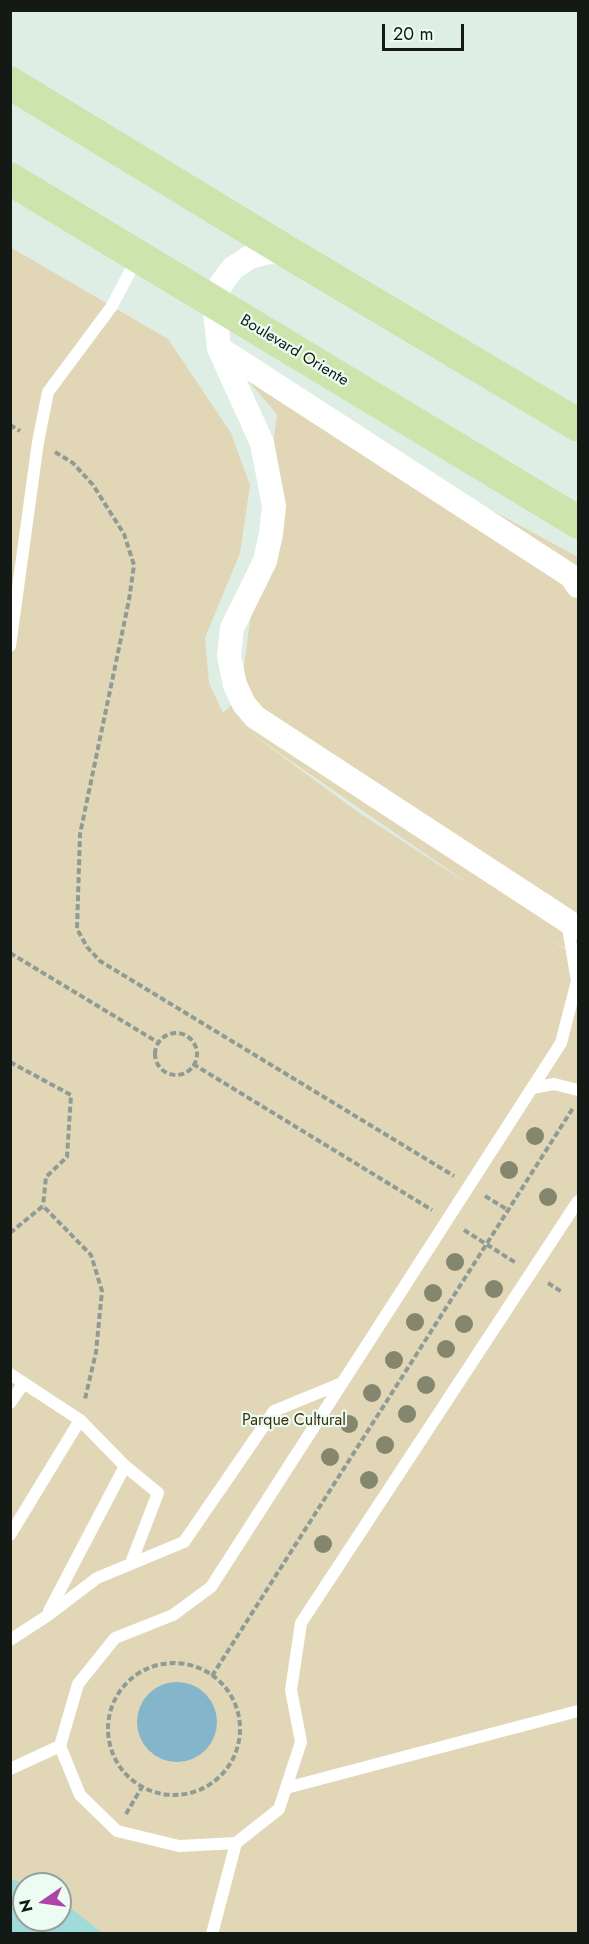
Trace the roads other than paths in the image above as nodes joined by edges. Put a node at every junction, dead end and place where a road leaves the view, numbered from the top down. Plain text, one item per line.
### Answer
1 (10, 83) edge
2 (10, 179) edge
3 (289, 253) junction
4 (138, 256) junction
5 (214, 303) junction
6 (219, 348) junction
7 (579, 425) edge
8 (579, 522) edge
9 (579, 586) edge
10 (10, 646) edge
11 (572, 924) edge
12 (532, 1088) junction
13 (579, 1090) edge
14 (579, 1201) edge
15 (10, 1374) edge
16 (24, 1383) junction
17 (342, 1383) junction
18 (10, 1403) edge
19 (80, 1420) junction
20 (125, 1466) junction
21 (10, 1535) edge
22 (131, 1563) junction
23 (47, 1616) junction
24 (14, 1633) edge
25 (579, 1712) edge
26 (60, 1746) junction
27 (10, 1769) edge
28 (286, 1788) junction
29 (236, 1843) junction
30 (212, 1934) edge

1 - 3 main road
2 - 4 main road, Boulevard Oriente
3 - 5 street
3 - 7 main road
4 - 5 main road, Boulevard Oriente
4 - 10 lane
5 - 6 street
5 - 8 main road, Boulevard Oriente
6 - 9 street
6 - 11 street
11 - 12 lane
12 - 13 lane
12 - 17 lane
14 - 28 lane
15 - 16 lane
16 - 18 lane
16 - 19 lane
17 - 22 lane
17 - 26 lane
19 - 20 lane
19 - 21 lane
20 - 22 lane
20 - 23 lane
22 - 23 lane
23 - 24 lane
25 - 28 lane
26 - 27 lane
26 - 29 lane
28 - 29 lane
29 - 30 lane

